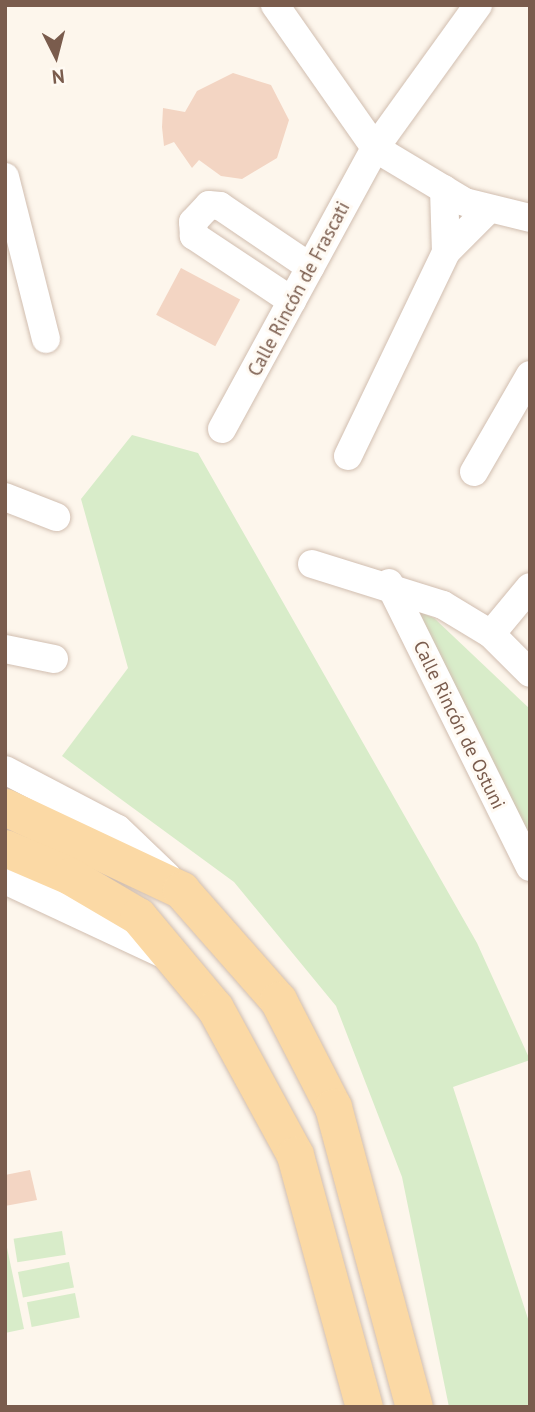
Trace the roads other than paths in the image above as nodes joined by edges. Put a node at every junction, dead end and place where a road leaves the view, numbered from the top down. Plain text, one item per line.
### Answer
1 (275, 5) edge
2 (478, 5) edge
3 (375, 148) junction
4 (5, 177) edge
5 (444, 189) junction
6 (489, 209) junction
7 (525, 211) edge
8 (446, 252) junction
9 (310, 267) junction
10 (292, 301) junction
11 (46, 339) dead end
12 (530, 375) edge
13 (222, 429) dead end
14 (348, 456) dead end
15 (474, 472) dead end
16 (5, 497) edge
17 (56, 517) dead end
18 (312, 564) dead end
19 (389, 583) junction
20 (530, 587) edge
21 (491, 634) junction
22 (5, 649) edge
23 (54, 659) dead end
24 (530, 673) edge
25 (5, 770) edge
26 (5, 807) edge
27 (5, 848) edge
28 (530, 867) edge
29 (5, 880) edge
30 (181, 890) junction
31 (176, 960) junction
32 (364, 1407) edge
33 (414, 1407) edge

1 - 3 street
2 - 3 street, Calle Rincón de Frascati
3 - 5 street
3 - 9 street, Calle Rincón de Frascati
4 - 11 street
5 - 6 street
5 - 8 street
6 - 7 street
6 - 8 street
8 - 14 street
9 - 10 street, Calle Rincón de Frascati
9 - 10 street
10 - 13 street, Calle Rincón de Frascati
12 - 15 street
16 - 17 street
18 - 19 street
19 - 21 street
19 - 28 street, Calle Rincón de Ostuni
20 - 21 street
21 - 24 street
22 - 23 street
25 - 30 street
26 - 30 main road
27 - 31 main road
29 - 31 street
30 - 33 main road
31 - 32 main road

